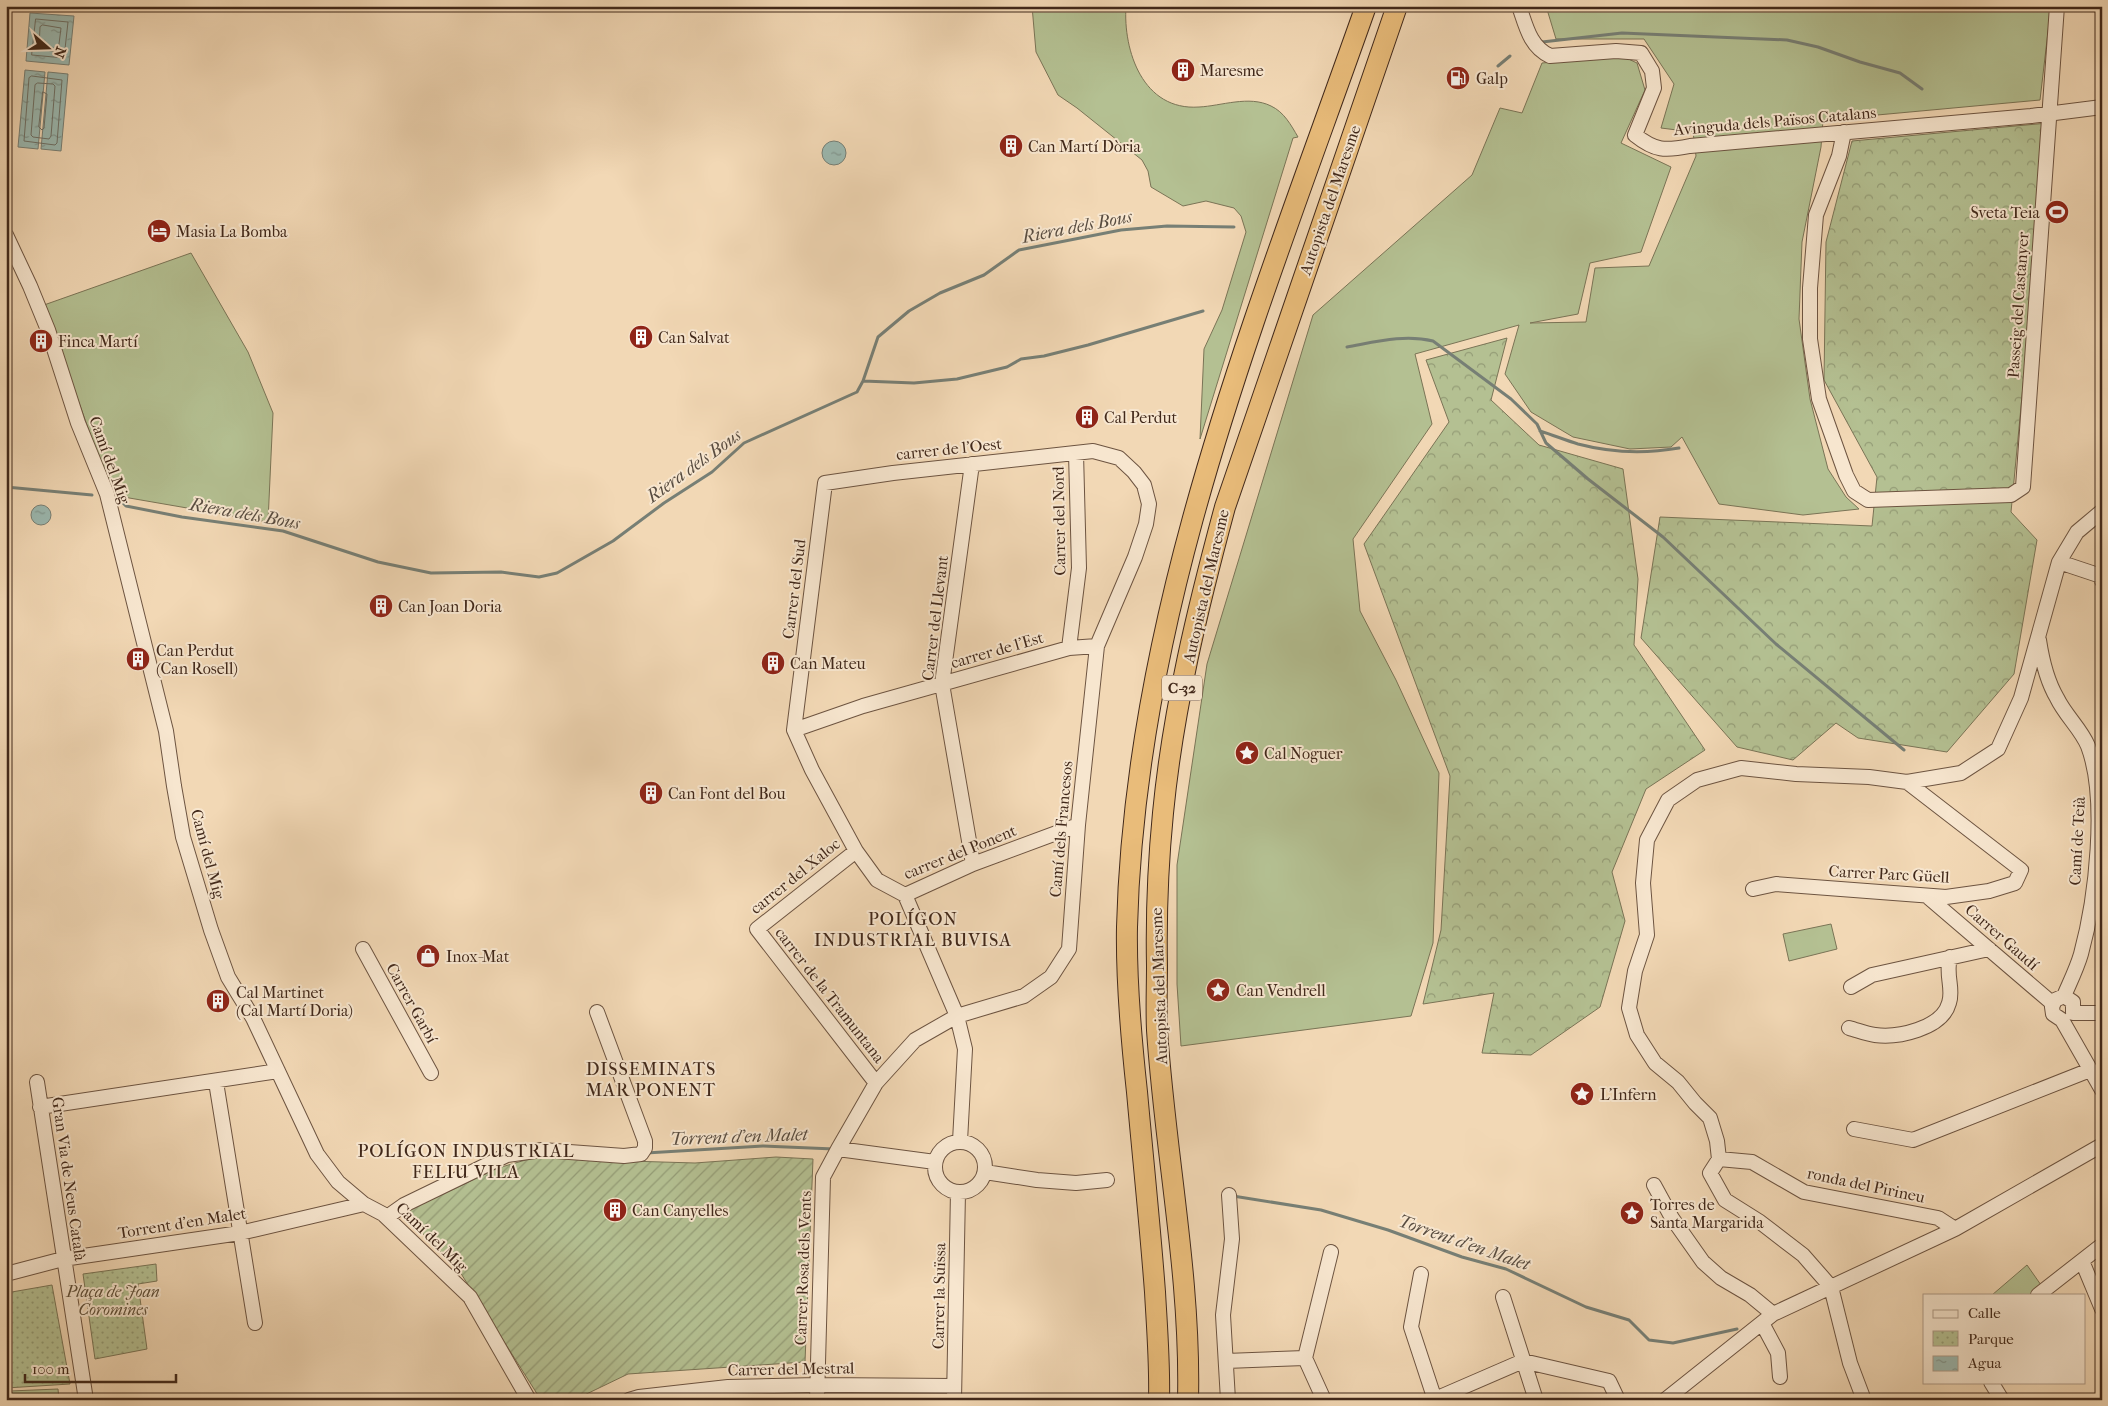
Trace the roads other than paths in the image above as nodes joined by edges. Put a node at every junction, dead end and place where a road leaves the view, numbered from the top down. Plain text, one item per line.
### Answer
1 (1366, 6) edge
2 (1397, 6) edge
3 (1519, 6) edge
4 (2058, 6) edge
5 (2102, 108) edge
6 (2048, 114) junction
7 (1844, 132) junction
8 (6, 235) edge
9 (1076, 453) junction
10 (972, 464) junction
11 (825, 483) joint
12 (2102, 511) edge
13 (2058, 566) junction
14 (2102, 580) edge
15 (2038, 636) junction
16 (1097, 646) junction
17 (1069, 648) junction
18 (942, 684) junction
19 (794, 730) junction
20 (1907, 782) junction
21 (1078, 825) junction
22 (856, 851) junction
23 (973, 864) junction
24 (1753, 889) dead end
25 (905, 895) junction
26 (1928, 897) junction
27 (757, 929) joint
28 (1989, 948) junction
29 (363, 949) dead end
30 (1950, 957) junction
31 (1851, 987) dead end
32 (2058, 1000) junction
33 (597, 1012) dead end
34 (2102, 1013) edge
35 (956, 1016) junction
36 (2068, 1016) junction
37 (1849, 1028) dead end
38 (2090, 1070) junction
39 (278, 1071) junction
40 (432, 1073) dead end
41 (37, 1082) dead end
42 (216, 1082) junction
43 (876, 1083) junction
44 (2102, 1090) edge
45 (40, 1107) junction
46 (1854, 1130) dead end
47 (960, 1141) junction
48 (2102, 1145) edge
49 (838, 1149) junction
50 (1719, 1159) junction
51 (935, 1162) junction
52 (985, 1172) junction
53 (1107, 1180) dead end
54 (1654, 1185) dead end
55 (958, 1192) junction
56 (1229, 1196) dead end
57 (364, 1204) junction
58 (387, 1217) junction
59 (1955, 1229) junction
60 (240, 1233) junction
61 (2102, 1245) edge
62 (1331, 1252) dead end
63 (63, 1259) junction
64 (2082, 1261) junction
65 (6, 1274) edge
66 (1420, 1274) dead end
67 (1831, 1287) junction
68 (2039, 1294) edge
69 (1503, 1297) dead end
70 (2102, 1309) edge
71 (1768, 1319) junction
72 (255, 1323) dead end
73 (1305, 1358) junction
74 (1226, 1361) junction
75 (1524, 1361) junction
76 (1780, 1377) dead end
77 (1992, 1384) edge
78 (817, 1385) junction
79 (954, 1393) edge
80 (635, 1399) edge
81 (86, 1400) edge
82 (529, 1400) edge
83 (817, 1400) edge
84 (1159, 1400) edge
85 (1188, 1400) edge
86 (1228, 1400) edge
87 (1324, 1400) edge
88 (1434, 1400) edge
89 (1536, 1400) edge
90 (1618, 1400) edge
91 (1666, 1400) edge
92 (1864, 1400) edge
93 (2002, 1400) edge

1 - 84 highway, Autopista del Maresme / C-32
2 - 85 highway, Autopista del Maresme / C-32
3 - 7 street, Avinguda dels Països Catalans
4 - 6 street, Passeig del Castanyer
5 - 6 street, Avinguda dels Països Catalans
6 - 7 street, Avinguda dels Països Catalans
6 - 7 street, Passeig del Castanyer
8 - 39 street, Camí del Mig
9 - 10 street, carrer de l'Oest
9 - 16 street, Camí dels Francesos
9 - 17 street, Carrer del Nord
10 - 11 street, carrer de l'Oest
10 - 18 street, Carrer del Llevant
11 - 19 street, Carrer del Sud
12 - 13 street
13 - 14 street
13 - 15 street
15 - 20 street
15 - 32 street, Camí de Teià
16 - 17 street, carrer de l'Est
16 - 21 street, Camí dels Francesos
17 - 18 street, carrer de l'Est
18 - 19 street, carrer de l'Est
18 - 23 street, Carrer del Llevant
19 - 22 street, carrer del Ponent
20 - 26 street, Carrer Parc Güell
20 - 50 street
21 - 23 street, carrer del Ponent
21 - 35 street, Camí dels Francesos
22 - 25 street, carrer del Ponent
22 - 27 street, carrer del Xaloc
23 - 25 street, carrer del Ponent
24 - 26 street, Carrer Parc Güell
25 - 35 street
26 - 28 street, Carrer Gaudí
27 - 43 street, carrer de la Tramuntana
28 - 30 street
28 - 32 street, Carrer Gaudí
29 - 40 street, Carrer Garbí
30 - 31 street
30 - 37 street
32 - 36 street
32 - 36 street
33 - 58 street
34 - 36 street
35 - 43 street, Camí dels Francesos
35 - 47 street
36 - 38 street
38 - 44 street
38 - 46 street
39 - 42 street
39 - 57 street, Camí del Mig
41 - 45 street, Gran Via de Neus Català
42 - 45 street
42 - 60 street
43 - 49 street, Camí dels Francesos
45 - 63 street, Gran Via de Neus Català
47 - 51 street
47 - 52 street
48 - 59 street
49 - 51 street
49 - 78 street, Carrer Rosa dels Vents
50 - 59 street, ronda del Pirineu
50 - 67 street
51 - 55 street
52 - 53 street
52 - 55 street
54 - 71 street
55 - 79 street, Carrer la Suïssa
56 - 74 street
57 - 58 street, Camí del Mig
57 - 60 street, Torrent d'en Malet
58 - 82 street, Camí del Mig
59 - 67 street
60 - 63 street, Torrent d'en Malet
60 - 72 street
61 - 64 street
62 - 73 street
63 - 65 street, Torrent d'en Malet
63 - 81 street, Gran Via de Neus Català
64 - 68 street
64 - 70 street
66 - 88 street
67 - 71 street
67 - 92 street
69 - 75 street
71 - 76 street
71 - 91 street
73 - 74 street
73 - 87 street
74 - 86 street
75 - 88 street
75 - 89 street
75 - 90 street
77 - 93 street
78 - 79 street, Carrer del Mestral
78 - 80 street, Carrer del Mestral
78 - 83 street, Carrer Rosa dels Vents

